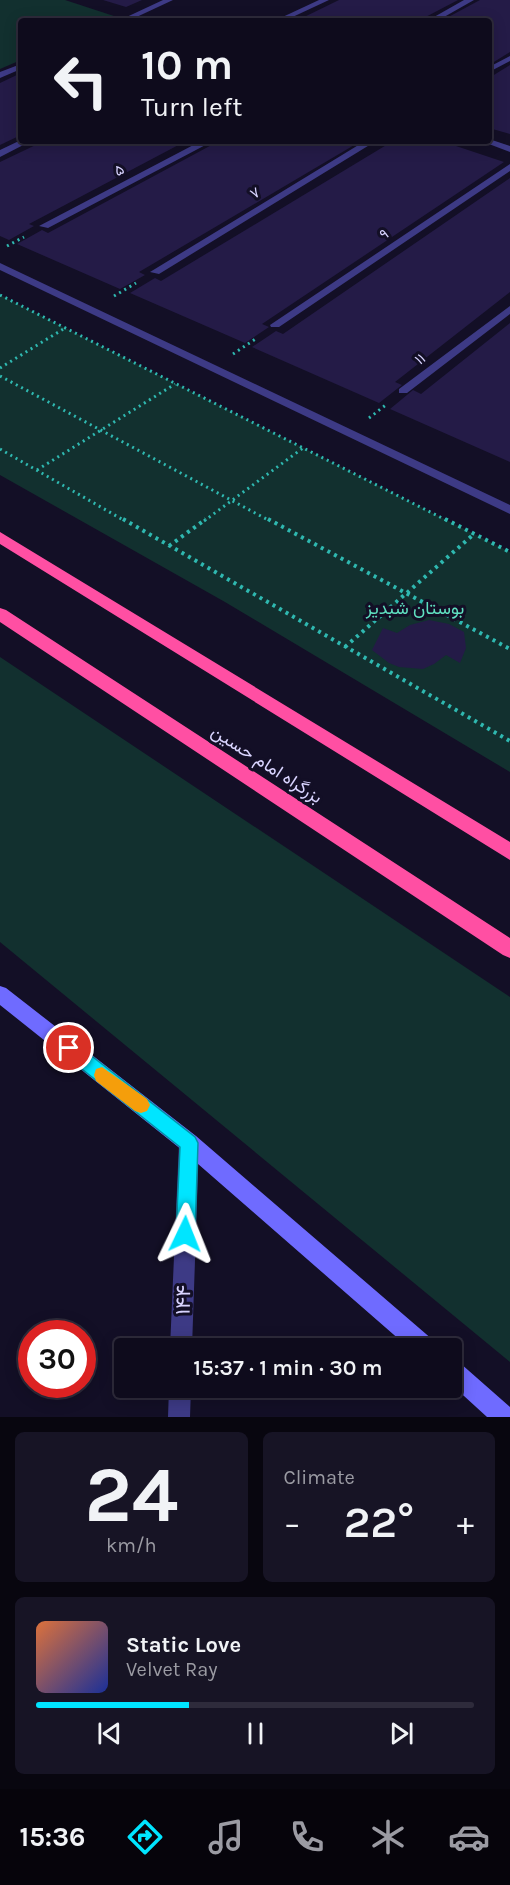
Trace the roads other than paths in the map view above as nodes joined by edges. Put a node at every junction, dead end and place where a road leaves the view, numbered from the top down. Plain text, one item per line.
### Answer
1 (169, 0) edge
2 (325, 0) edge
3 (470, 0) edge
4 (129, 18) edge
5 (285, 18) edge
6 (437, 18) edge
7 (510, 58) edge
8 (18, 67) edge
9 (492, 68) edge
10 (0, 75) edge
11 (492, 143) edge
12 (20, 144) edge
13 (202, 144) edge
14 (366, 144) edge
15 (510, 149) edge
16 (0, 154) edge
17 (510, 167) edge
18 (44, 226) dead end
19 (0, 266) edge
20 (154, 272) road end
21 (510, 309) edge
22 (274, 325) road end
23 (402, 391) road end
24 (510, 510) edge
25 (0, 537) edge
26 (0, 614) edge
27 (510, 852) edge
28 (510, 949) edge
29 (0, 994) edge
30 (189, 1143) junction
31 (181, 1338) edge
32 (413, 1338) edge
33 (462, 1380) edge
34 (180, 1398) edge
35 (179, 1417) edge
36 (504, 1417) edge

1 - 4 street
2 - 5 street
3 - 6 street
7 - 9 street
8 - 10 street
11 - 15 street
12 - 16 street
13 - 18 street, ۵
14 - 20 street, ۷
17 - 22 street, ۹
19 - 24 street
21 - 23 street, ۱۱
25 - 27 highway
26 - 28 highway, بزرگراه امام حسین
29 - 30 street
30 - 31 street, ۱۴۴
30 - 32 street
33 - 36 street
34 - 35 street

